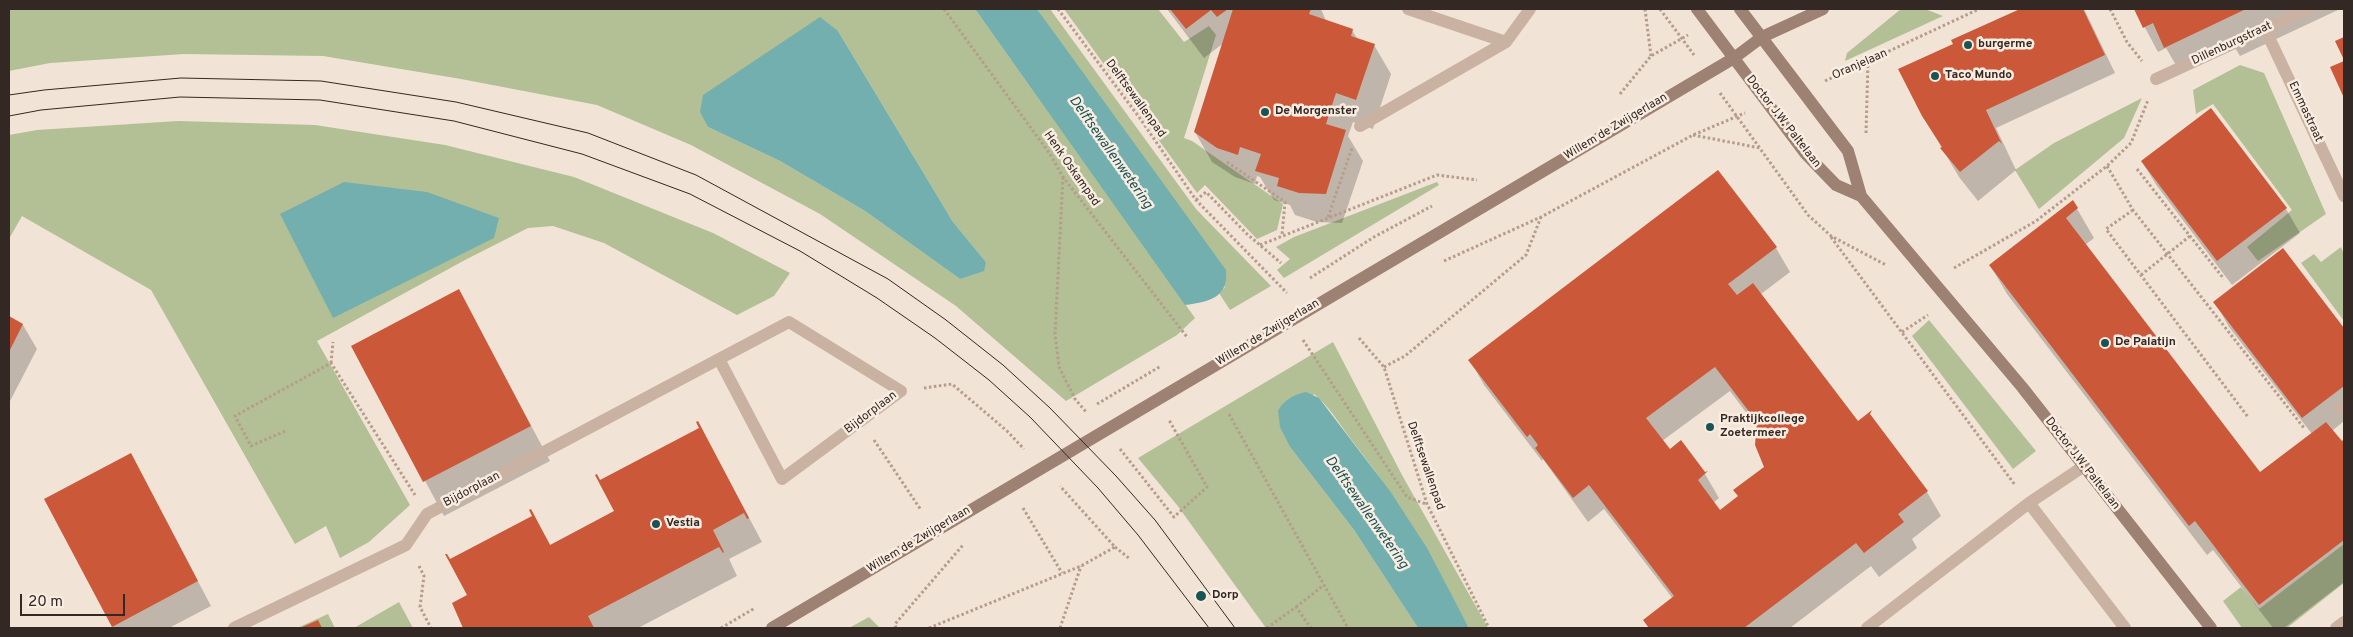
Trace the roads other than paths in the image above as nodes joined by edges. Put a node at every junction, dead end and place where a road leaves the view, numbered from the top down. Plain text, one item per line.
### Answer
1 (1408, 9) edge
2 (1530, 9) edge
3 (1697, 9) edge
4 (1740, 9) edge
5 (1823, 9) edge
6 (2308, 9) edge
7 (2265, 29) junction
8 (1762, 37) junction
9 (1506, 42) junction
10 (1734, 58) junction
11 (2156, 79) road end
12 (1360, 126) road end
13 (1862, 196) junction
14 (2344, 196) edge
15 (719, 359) junction
16 (2084, 466) junction
17 (2029, 503) junction
18 (2344, 622) edge
19 (234, 628) edge
20 (772, 628) edge
21 (1867, 628) edge
22 (2125, 628) edge
23 (2211, 628) edge
24 (2336, 628) edge

1 - 9 street
2 - 9 street
3 - 10 street, Doctor J.W. Paltelaan
4 - 8 street, Doctor J.W. Paltelaan
5 - 8 street
6 - 7 street, Dillenburgstraat
7 - 11 street, Dillenburgstraat
7 - 14 street, Emmastraat
8 - 10 street, Willem de Zwijgerlaan
8 - 13 street, Doctor J.W. Paltelaan
9 - 12 street
10 - 13 street, Doctor J.W. Paltelaan
10 - 20 street, Willem de Zwijgerlaan
13 - 16 street, Doctor J.W. Paltelaan
15 - 15 street, Bijdorplaan
15 - 19 street, Bijdorplaan
16 - 17 street
16 - 23 street, Doctor J.W. Paltelaan
17 - 21 street
17 - 22 street
18 - 24 street

